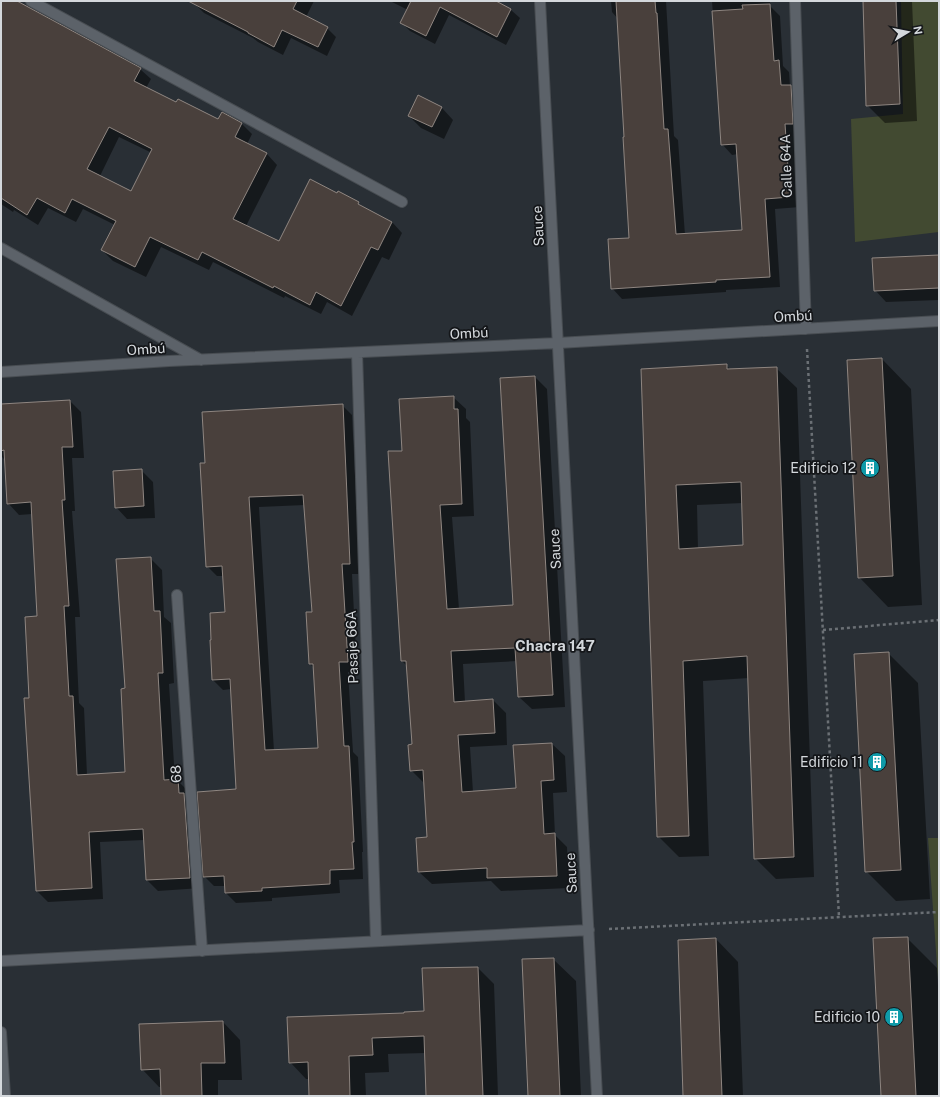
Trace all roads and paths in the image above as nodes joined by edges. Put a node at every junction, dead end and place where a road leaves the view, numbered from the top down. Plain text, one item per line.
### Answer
1 (31, 1) edge
2 (540, 1) edge
3 (795, 1) edge
4 (402, 202) dead end
5 (1, 248) edge
6 (939, 321) edge
7 (806, 329) junction
8 (558, 343) junction
9 (357, 353) junction
10 (201, 360) junction
11 (1, 372) edge
12 (177, 595) dead end
13 (939, 620) edge
14 (823, 630) junction
15 (939, 912) edge
16 (839, 917) junction
17 (588, 930) junction
18 (376, 941) junction
19 (202, 951) junction
20 (1, 961) edge
21 (1, 1032) edge
22 (5, 1096) edge
23 (597, 1096) edge

1 - 4 street
2 - 8 street, Sauce
3 - 7 street, Calle 64A
5 - 10 street
6 - 7 street, Ombú
7 - 8 street, Ombú
7 - 14 path
8 - 9 street, Ombú
8 - 17 street, Sauce
9 - 10 street, Ombú
9 - 18 street, Pasaje 66A
10 - 11 street, Ombú
12 - 19 street, 68
13 - 14 path
14 - 16 path
15 - 16 path
16 - 17 path
17 - 18 street
17 - 23 street, Sauce
18 - 19 street
19 - 20 street
21 - 22 street

